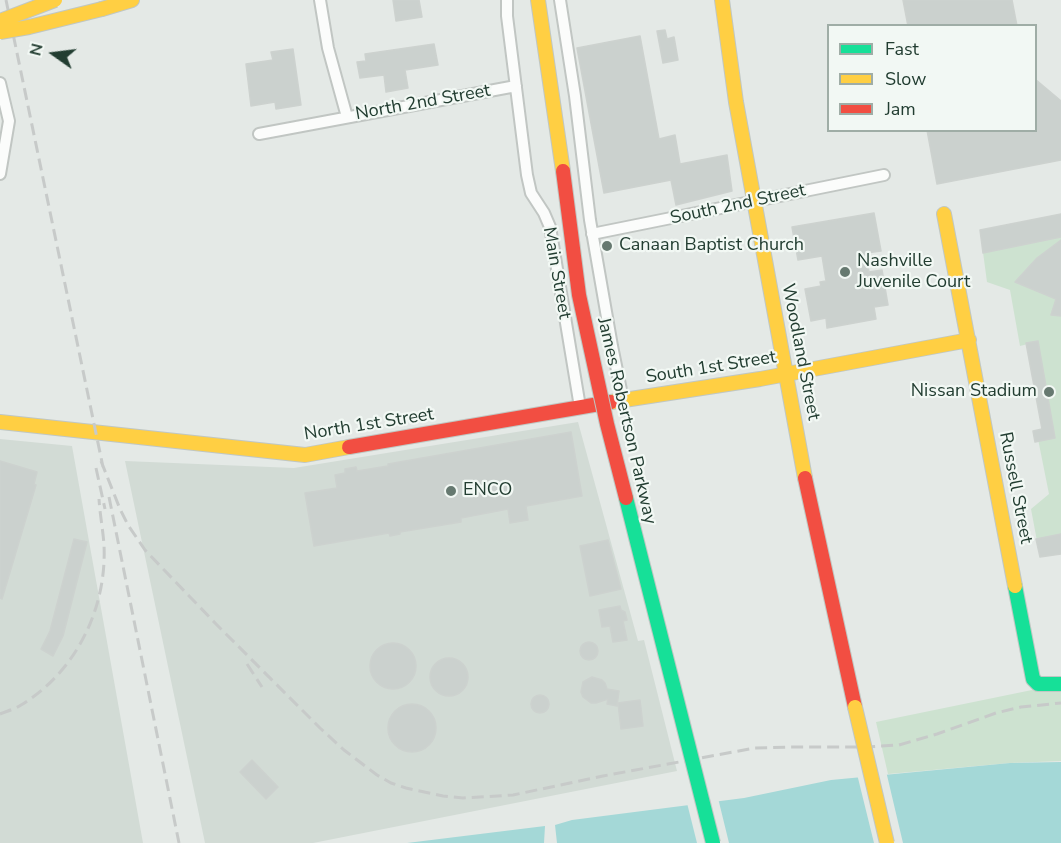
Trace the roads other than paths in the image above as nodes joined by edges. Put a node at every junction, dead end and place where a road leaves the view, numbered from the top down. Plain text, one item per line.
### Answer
1 (55, 0) edge
2 (132, 0) edge
3 (320, 0) edge
4 (507, 0) edge
5 (538, 0) edge
6 (560, 0) edge
7 (722, 0) edge
8 (0, 21) edge
9 (0, 32) edge
10 (0, 83) edge
11 (516, 86) junction
12 (347, 117) junction
13 (259, 134) dead end
14 (0, 174) edge
15 (884, 175) dead end
16 (754, 201) junction
17 (944, 214) dead end
18 (592, 234) junction
19 (969, 340) junction
20 (785, 374) junction
21 (623, 400) junction
22 (600, 404) joint
23 (580, 407) junction
24 (0, 422) edge
25 (1055, 684) edge
26 (713, 843) edge
27 (887, 843) edge

1 - 8 main road, bridge
2 - 9 main road, bridge
3 - 12 street
4 - 11 street, Main Street
5 - 26 main road, James Robertson Parkway, bridge
6 - 18 street
7 - 16 main road, Woodland Street
10 - 14 street
11 - 12 street, North 2nd Street
11 - 23 street, Main Street
12 - 13 street, North 2nd Street
15 - 16 street, South 2nd Street
16 - 18 street, South 2nd Street
16 - 20 main road, Woodland Street
17 - 19 main road, Russell Street
18 - 21 street
19 - 20 main road, South 1st Street
19 - 25 main road, Russell Street
20 - 21 main road, South 1st Street
20 - 27 main road, Woodland Street, bridge
21 - 22 main road, South 1st Street
22 - 23 main road, North 1st Street
23 - 24 main road, North 1st Street

